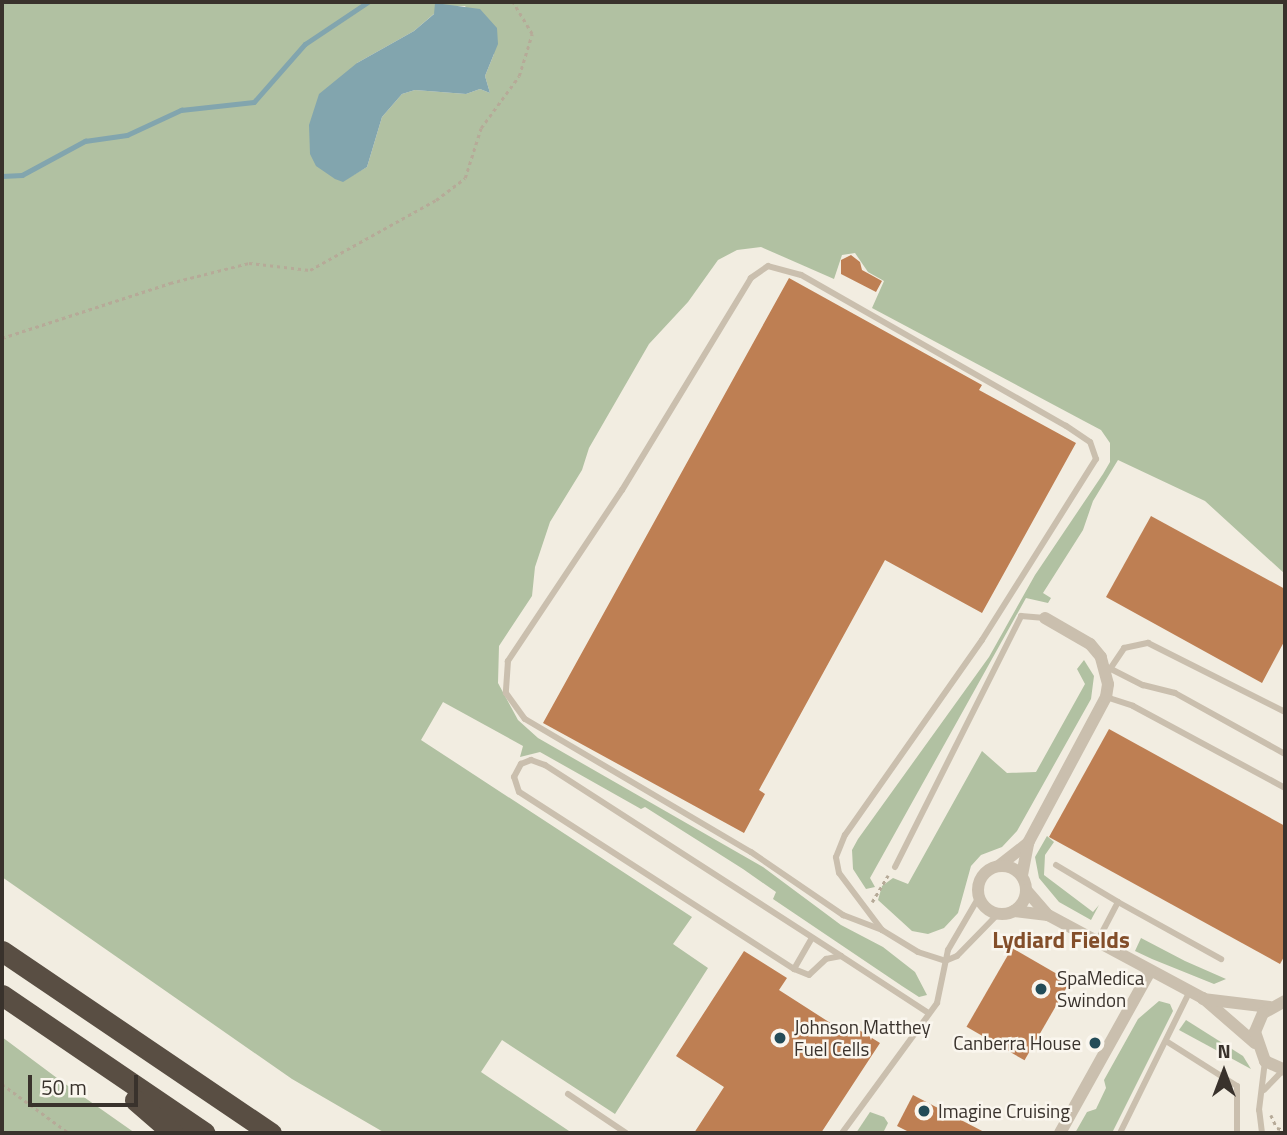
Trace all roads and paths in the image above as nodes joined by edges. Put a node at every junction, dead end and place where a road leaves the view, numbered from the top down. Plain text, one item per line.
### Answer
1 (513, 2) edge
2 (2, 338) edge
3 (1045, 618) joint
4 (1108, 671) junction
5 (1106, 697) junction
6 (1285, 712) edge
7 (1285, 754) edge
8 (1285, 788) edge
9 (1028, 843) junction
10 (1000, 865) junction
11 (1056, 865) dead end
12 (895, 867) joint
13 (1022, 875) junction
14 (1026, 890) junction
15 (979, 897) junction
16 (1118, 902) junction
17 (868, 908) junction
18 (1014, 911) junction
19 (998, 914) junction
20 (1048, 915) junction
21 (882, 930) junction
22 (812, 939) junction
23 (1097, 942) junction
24 (2, 951) edge
25 (841, 956) junction
26 (1221, 959) dead end
27 (945, 961) junction
28 (794, 969) junction
29 (1150, 971) junction
30 (1190, 991) junction
31 (2, 995) edge
32 (1203, 999) junction
33 (1285, 1001) edge
34 (1270, 1007) junction
35 (927, 1012) junction
36 (1166, 1041) junction
37 (1255, 1043) junction
38 (77, 1047) junction
39 (1265, 1061) junction
40 (1284, 1070) edge
41 (2, 1084) edge
42 (1264, 1090) junction
43 (210, 1093) junction
44 (568, 1094) dead end
45 (1271, 1107) dead end
46 (1285, 1130) edge
47 (69, 1133) edge
48 (173, 1133) edge
49 (205, 1133) edge
50 (271, 1133) edge
51 (289, 1133) edge
52 (626, 1133) edge
53 (842, 1133) edge
54 (1060, 1133) edge
55 (1120, 1133) edge
56 (1237, 1133) edge
57 (1262, 1133) edge

1 - 2 path
3 - 4 street
3 - 12 lane
4 - 5 street
4 - 6 lane
4 - 7 lane
5 - 8 lane
5 - 9 street
9 - 10 street
9 - 13 street
10 - 13 street
10 - 15 street
11 - 16 lane
12 - 17 path
13 - 14 street
14 - 18 street
14 - 20 street
15 - 19 street
15 - 27 lane
16 - 23 lane
16 - 26 lane
17 - 21 lane
17 - 21 lane
18 - 19 street
18 - 20 street
19 - 27 lane
20 - 23 street
21 - 27 lane
22 - 25 lane
22 - 28 lane
22 - 28 lane
23 - 29 street
24 - 43 highway
25 - 28 lane
25 - 35 lane
27 - 35 lane
29 - 30 street
29 - 54 street
30 - 32 street
30 - 36 lane
31 - 38 highway
32 - 34 street
32 - 37 street
33 - 34 street
34 - 37 street
35 - 53 lane
36 - 55 lane
36 - 56 lane
37 - 39 street
38 - 48 highway
38 - 49 highway
39 - 40 street
39 - 42 lane
40 - 42 lane
41 - 47 path
42 - 57 lane
43 - 50 highway
43 - 51 highway
44 - 52 lane
45 - 46 path

